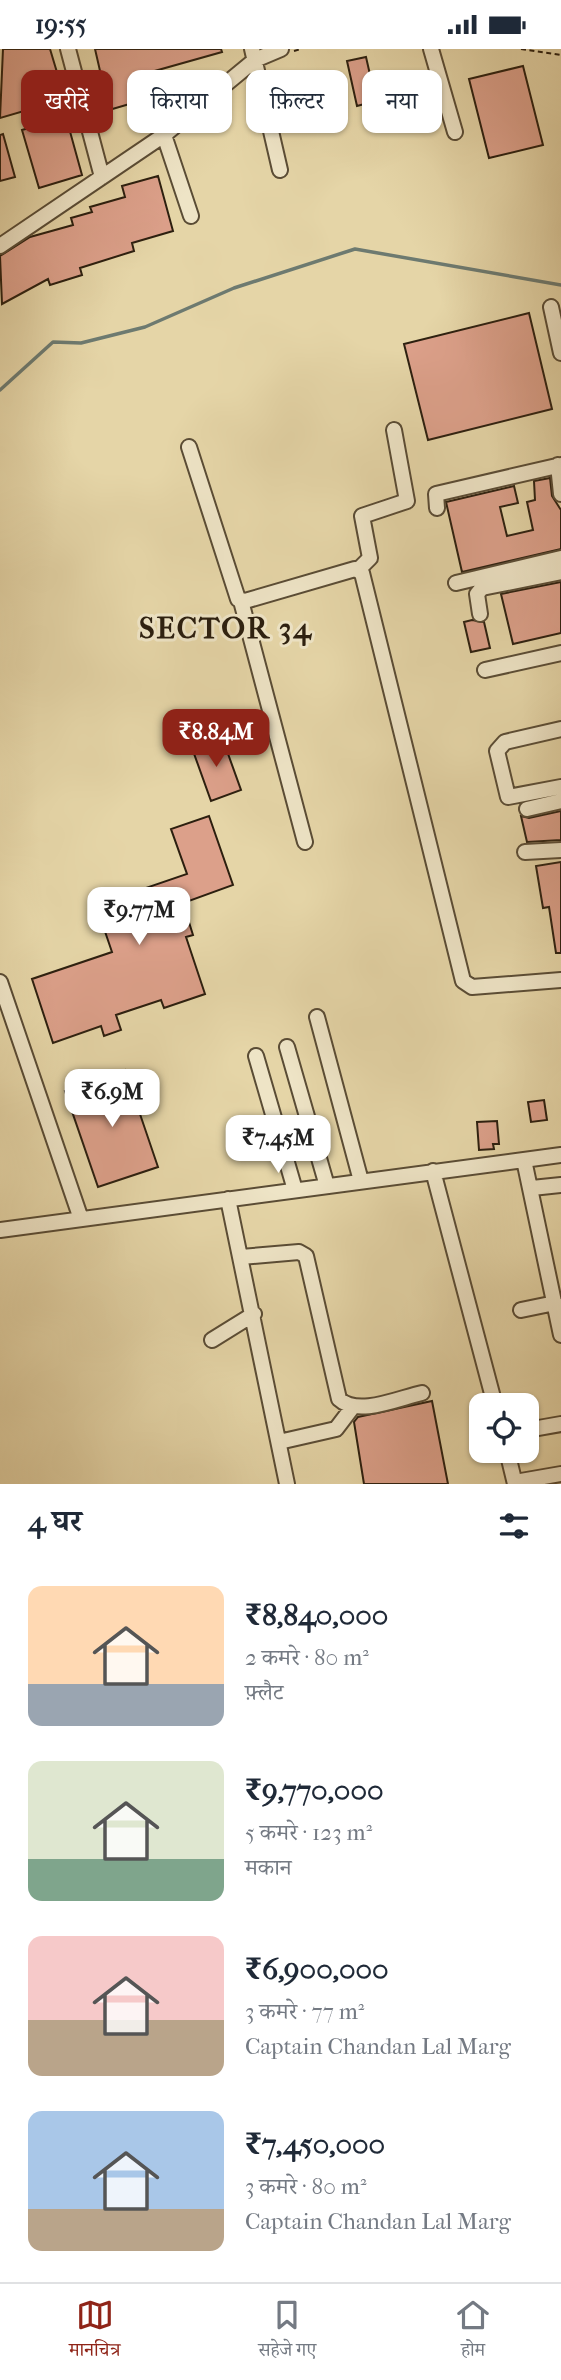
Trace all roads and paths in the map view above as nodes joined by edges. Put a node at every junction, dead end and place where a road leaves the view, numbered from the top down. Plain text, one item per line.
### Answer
1 (68, 49) edge
2 (281, 49) edge
3 (431, 49) edge
4 (521, 49) edge
5 (253, 54) edge
6 (561, 55) edge
7 (455, 132) dead end
8 (163, 135) junction
9 (280, 170) dead end
10 (102, 177) junction
11 (191, 216) dead end
12 (0, 246) edge
13 (551, 307) dead end
14 (561, 353) edge
15 (394, 431) dead end
16 (189, 447) dead end
17 (559, 465) edge
18 (561, 494) edge
19 (437, 508) dead end
20 (561, 558) edge
21 (358, 570) junction
22 (561, 572) edge
23 (456, 583) dead end
24 (241, 601) junction
25 (480, 614) dead end
26 (561, 653) edge
27 (485, 670) dead end
28 (561, 729) edge
29 (561, 787) edge
30 (561, 801) edge
31 (527, 809) dead end
32 (305, 842) dead end
33 (561, 850) edge
34 (524, 852) dead end
35 (561, 980) edge
36 (0, 982) edge
37 (317, 1017) dead end
38 (287, 1047) dead end
39 (256, 1056) dead end
40 (276, 1127) junction
41 (240, 1135) dead end
42 (561, 1155) edge
43 (524, 1160) junction
44 (433, 1171) junction
45 (361, 1181) junction
46 (561, 1185) edge
47 (327, 1186) junction
48 (532, 1188) junction
49 (295, 1190) junction
50 (228, 1199) junction
51 (80, 1219) junction
52 (0, 1230) edge
53 (241, 1257) junction
54 (555, 1303) junction
55 (521, 1310) dead end
56 (254, 1314) junction
57 (561, 1335) edge
58 (212, 1340) dead end
59 (422, 1393) dead end
60 (492, 1393) edge
61 (352, 1408) junction
62 (561, 1424) edge
63 (539, 1428) edge
64 (279, 1442) junction
65 (510, 1463) edge
66 (561, 1474) edge
67 (547, 1480) edge
68 (515, 1483) edge
69 (287, 1484) edge

1 - 10 street
2 - 5 street
3 - 7 street
4 - 6 path
5 - 8 street
5 - 9 street
8 - 10 street
8 - 11 street
10 - 12 street
13 - 14 street
15 - 21 street
16 - 24 street
17 - 18 street
17 - 19 street
20 - 23 street
21 - 24 street
21 - 35 street
22 - 25 street
24 - 32 street
26 - 27 street
28 - 29 street
30 - 31 street
33 - 34 street
36 - 51 street
37 - 45 street
38 - 47 street
39 - 40 street
40 - 41 street
40 - 49 street
42 - 43 street
43 - 44 street
43 - 48 street
44 - 45 street
44 - 60 street
45 - 47 street
46 - 48 street
47 - 49 street
48 - 54 street
49 - 50 street
50 - 51 street
50 - 53 street
51 - 52 street
53 - 56 street
53 - 61 street
54 - 55 street
54 - 57 street
56 - 58 street
56 - 64 street
59 - 61 street
61 - 64 street
62 - 63 street
64 - 69 street
65 - 68 street
66 - 67 street
67 - 68 street

